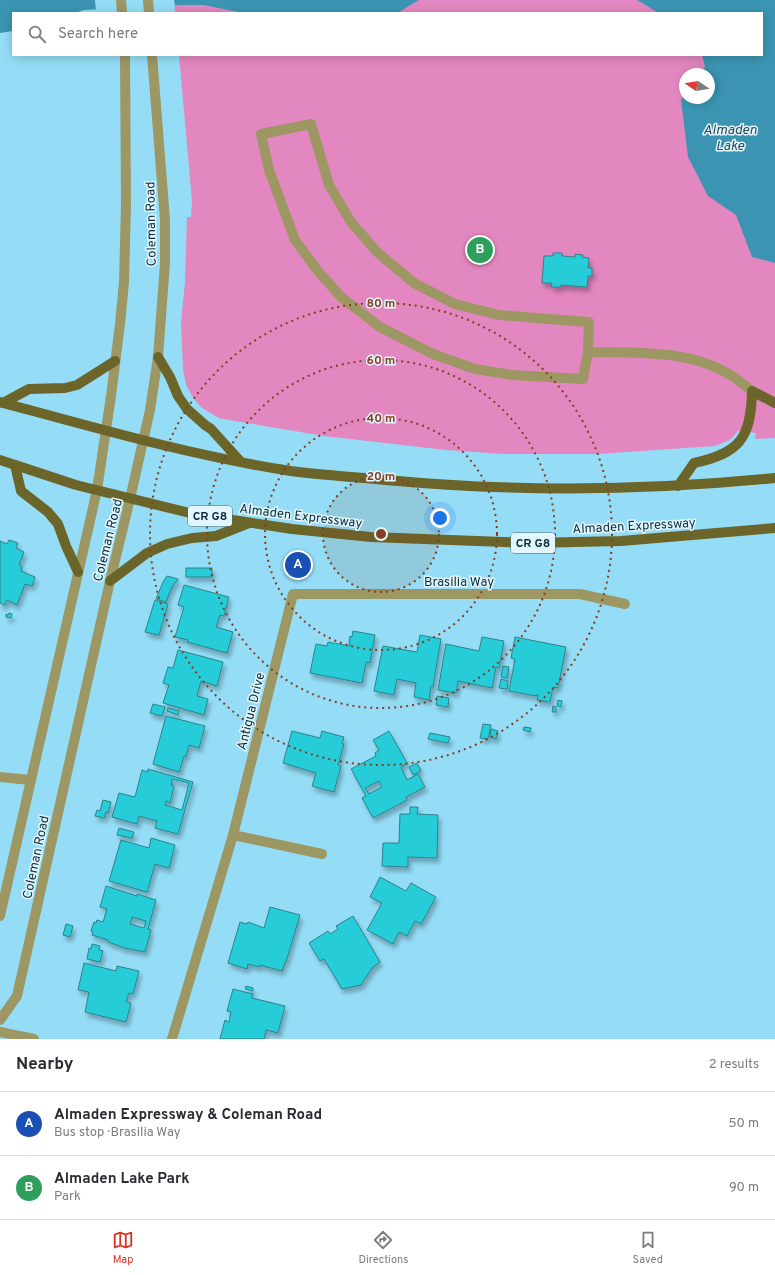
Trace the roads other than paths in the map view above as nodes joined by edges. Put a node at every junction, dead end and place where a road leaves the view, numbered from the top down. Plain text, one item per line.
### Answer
1 (121, 0) edge
2 (148, 0) edge
3 (122, 12) edge
4 (149, 12) edge
5 (152, 59) edge
6 (126, 60) edge
7 (588, 352) junction
8 (158, 357) junction
9 (115, 361) junction
10 (752, 391) junction
11 (1, 402) edge
12 (775, 403) edge
13 (106, 430) junction
14 (143, 440) junction
15 (0, 460) edge
16 (241, 462) junction
17 (15, 465) junction
18 (775, 478) edge
19 (678, 486) junction
20 (97, 490) junction
21 (130, 499) junction
22 (250, 523) junction
23 (775, 528) edge
24 (78, 572) junction
25 (110, 581) junction
26 (293, 594) joint
27 (625, 604) dead end
28 (0, 777) edge
29 (30, 780) junction
30 (233, 835) junction
31 (322, 854) dead end
32 (0, 916) edge
33 (0, 1020) edge
34 (0, 1032) edge
35 (34, 1039) edge
36 (172, 1039) edge

1 - 3 street
2 - 4 street
5 - 8 street, Coleman Road
6 - 9 street, Coleman Road
7 - 7 street
7 - 10 street
8 - 14 street, Coleman Road
8 - 16 main road
9 - 11 main road
9 - 13 street, Coleman Road
10 - 12 main road
10 - 19 main road
11 - 13 main road
13 - 14 main road
13 - 20 street, Coleman Road
14 - 16 main road
14 - 21 street, Coleman Road
15 - 17 main road, Almaden Expressway / CR G8
16 - 19 main road
17 - 20 main road, Almaden Expressway / CR G8
17 - 24 main road
18 - 19 main road
20 - 21 main road, Almaden Expressway / CR G8
20 - 24 street, Coleman Road
21 - 22 main road, Almaden Expressway / CR G8
21 - 25 street, Coleman Road
22 - 23 main road, Almaden Expressway / CR G8
22 - 25 main road
24 - 29 street, Coleman Road
25 - 33 street, Coleman Road
26 - 27 street, Brasilia Way
26 - 30 street, Antigua Drive
28 - 29 street
29 - 32 street, Coleman Road
30 - 31 street
30 - 36 street, Antigua Drive
34 - 35 street

